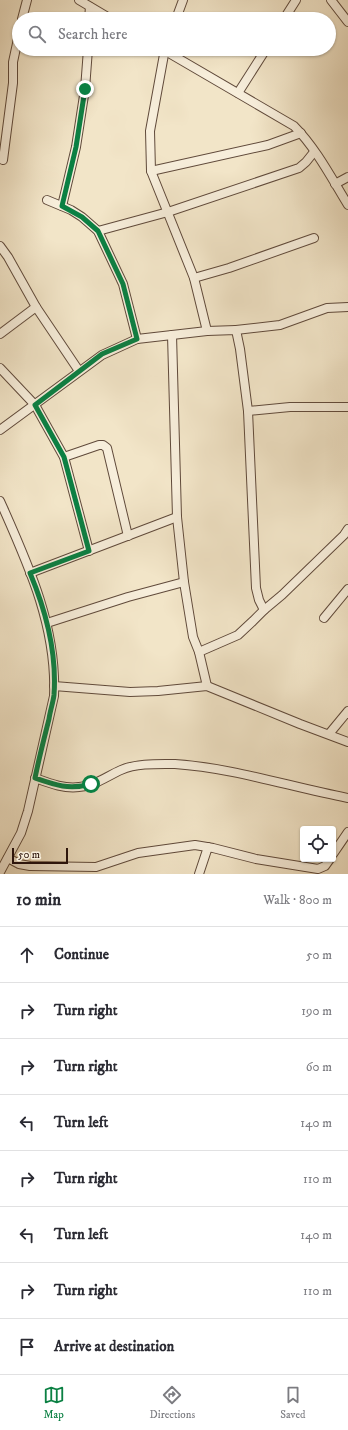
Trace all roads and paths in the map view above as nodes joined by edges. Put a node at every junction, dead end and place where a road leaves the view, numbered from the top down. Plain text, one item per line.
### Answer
1 (26, 0) edge
2 (79, 0) edge
3 (183, 0) edge
4 (296, 0) edge
5 (331, 0) edge
6 (90, 7) junction
7 (23, 12) edge
8 (90, 12) edge
9 (99, 12) edge
10 (179, 12) edge
11 (288, 12) edge
12 (348, 22) edge
13 (14, 56) edge
14 (87, 56) edge
15 (163, 56) edge
16 (174, 56) edge
17 (262, 56) edge
18 (238, 93) junction
19 (301, 133) junction
20 (314, 152) junction
21 (3, 160) dead end
22 (151, 172) junction
23 (348, 177) edge
24 (335, 184) junction
25 (47, 200) dead end
26 (348, 205) edge
27 (62, 206) junction
28 (168, 212) junction
29 (98, 231) junction
30 (314, 238) dead end
31 (0, 246) edge
32 (194, 278) junction
33 (36, 307) junction
34 (348, 307) edge
35 (236, 330) junction
36 (207, 331) junction
37 (0, 334) edge
38 (172, 335) junction
39 (137, 339) junction
40 (0, 368) edge
41 (79, 371) junction
42 (35, 405) junction
43 (348, 407) edge
44 (248, 411) junction
45 (0, 430) edge
46 (64, 457) junction
47 (0, 502) edge
48 (177, 517) junction
49 (348, 529) edge
50 (128, 536) junction
51 (89, 551) junction
52 (30, 573) junction
53 (184, 582) junction
54 (348, 589) edge
55 (264, 610) junction
56 (324, 618) dead end
57 (47, 623) junction
58 (199, 652) junction
59 (54, 686) junction
60 (207, 686) junction
61 (348, 711) edge
62 (329, 734) junction
63 (348, 742) edge
64 (35, 778) junction
65 (348, 798) edge
66 (348, 832) edge
67 (208, 847) junction
68 (336, 850) edge
69 (8, 858) junction
70 (328, 862) edge
71 (0, 872) edge
72 (199, 874) edge

1 - 7 street
2 - 6 street
3 - 10 street
4 - 11 street
5 - 12 street
6 - 8 street
6 - 9 street
13 - 21 street
14 - 27 street
15 - 22 street
16 - 18 street
17 - 18 street
18 - 19 street
19 - 20 street
19 - 22 street
20 - 24 street
20 - 28 street
22 - 28 street
23 - 24 street
24 - 26 street
25 - 27 street
27 - 29 street
28 - 29 street
28 - 32 street
29 - 39 street
30 - 32 street
31 - 33 street
32 - 36 street
33 - 37 street
33 - 41 street
34 - 35 street
35 - 36 street
35 - 44 street
36 - 38 street
38 - 39 street
38 - 48 street
39 - 41 street
40 - 42 street
41 - 42 street
42 - 45 street
42 - 46 street
43 - 44 street
44 - 55 street
46 - 50 street
46 - 51 street
47 - 52 street
48 - 50 street
48 - 53 street
49 - 55 street
50 - 51 street
51 - 52 street
52 - 57 street
53 - 57 street
53 - 58 street
54 - 56 street
55 - 58 street
57 - 59 street
58 - 60 street
59 - 60 street
59 - 64 street
60 - 62 street
61 - 62 street
62 - 63 street
64 - 65 street
64 - 69 street
66 - 68 street
67 - 69 street
67 - 70 street
67 - 72 street
69 - 71 street

